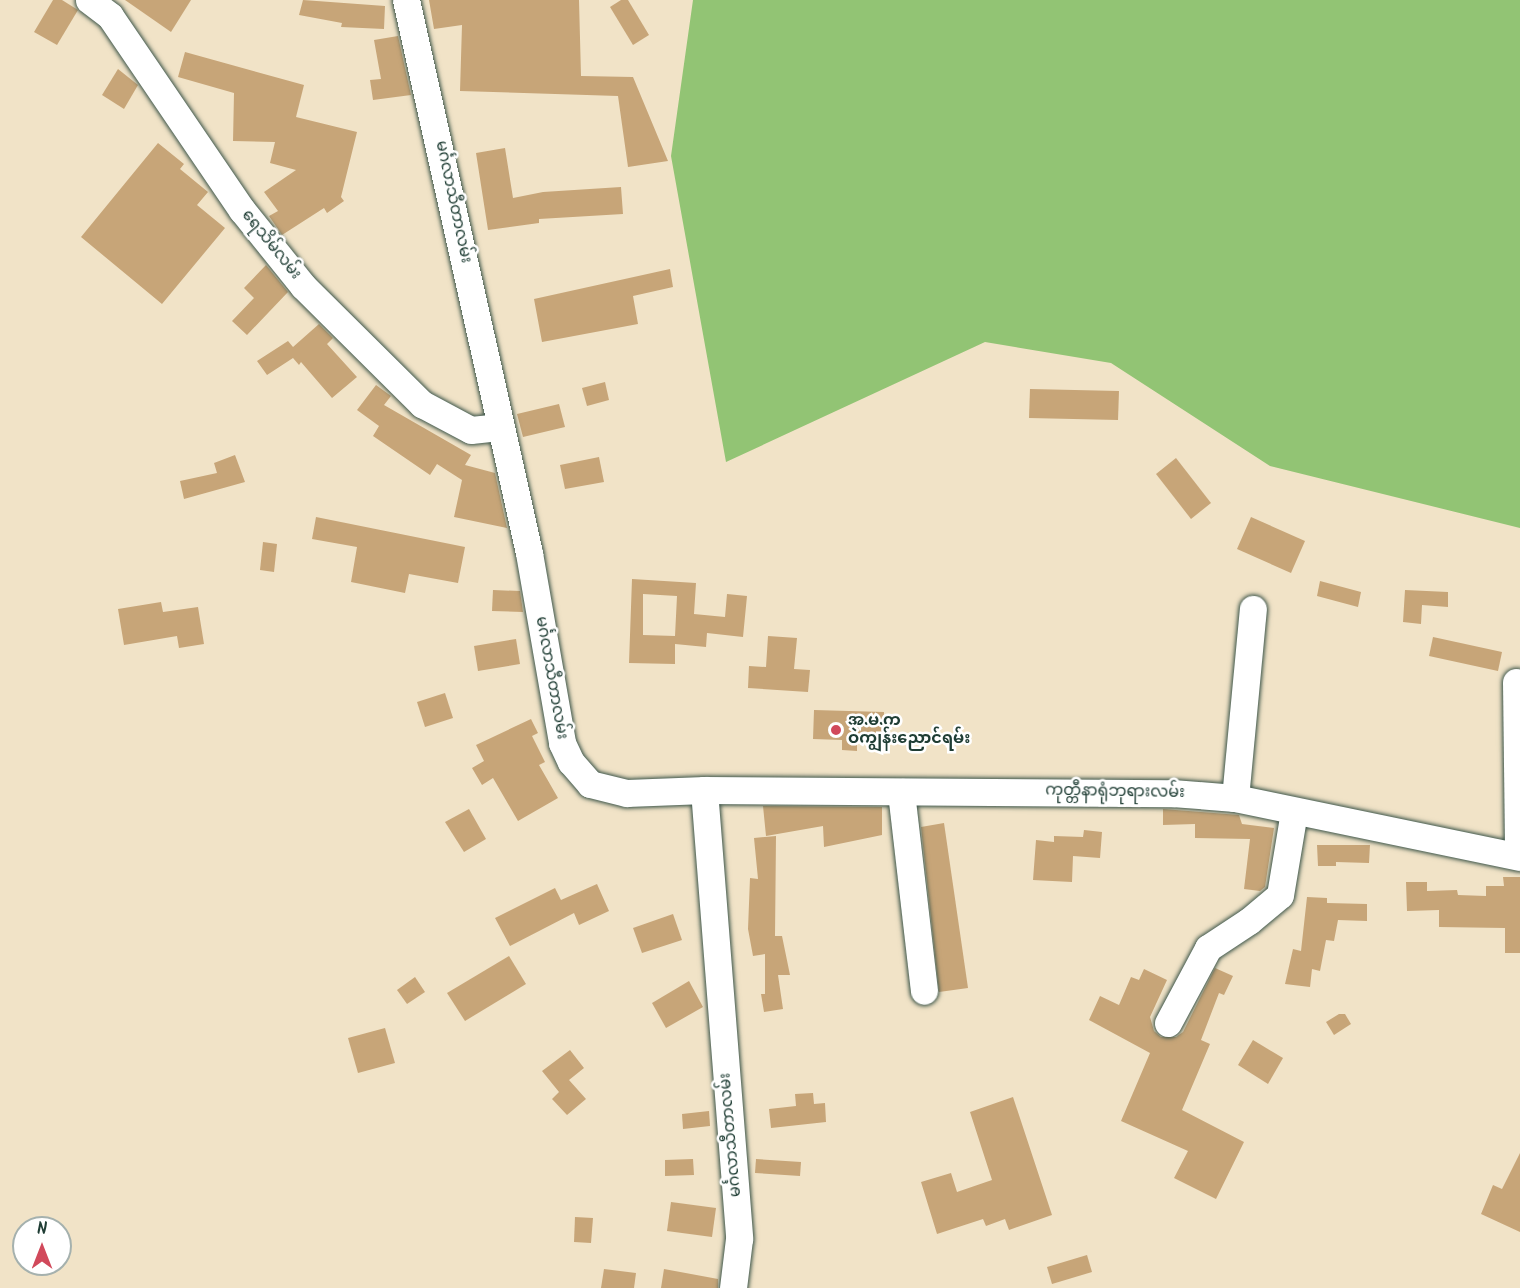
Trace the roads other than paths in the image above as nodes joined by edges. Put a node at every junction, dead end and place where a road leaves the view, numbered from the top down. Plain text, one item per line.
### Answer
1 (89, 0) edge
2 (406, 0) edge
3 (501, 427) junction
4 (1253, 609) dead end
5 (1516, 682) dead end
6 (704, 790) junction
7 (901, 792) junction
8 (1235, 798) junction
9 (1294, 811) junction
10 (1519, 856) edge
11 (924, 991) dead end
12 (1168, 1023) dead end
13 (733, 1288) edge

1 - 3 street, ရေသိမ်လမ်း
2 - 3 street, မင်္ဂလာသီတာလမ်း
3 - 6 street, မင်္ဂလာသီတာလမ်း
4 - 8 street
5 - 10 street
6 - 7 street, ကုတ္တီနာရုံဘုရားလမ်း
6 - 13 street, မင်္ဂလာသီတာလမ်း
7 - 8 street, ကုတ္တီနာရုံဘုရားလမ်း
7 - 11 street
8 - 9 street, ကုတ္တီနာရုံဘုရားလမ်း
9 - 10 street, ကုတ္တီနာရုံဘုရားလမ်း
9 - 12 street

